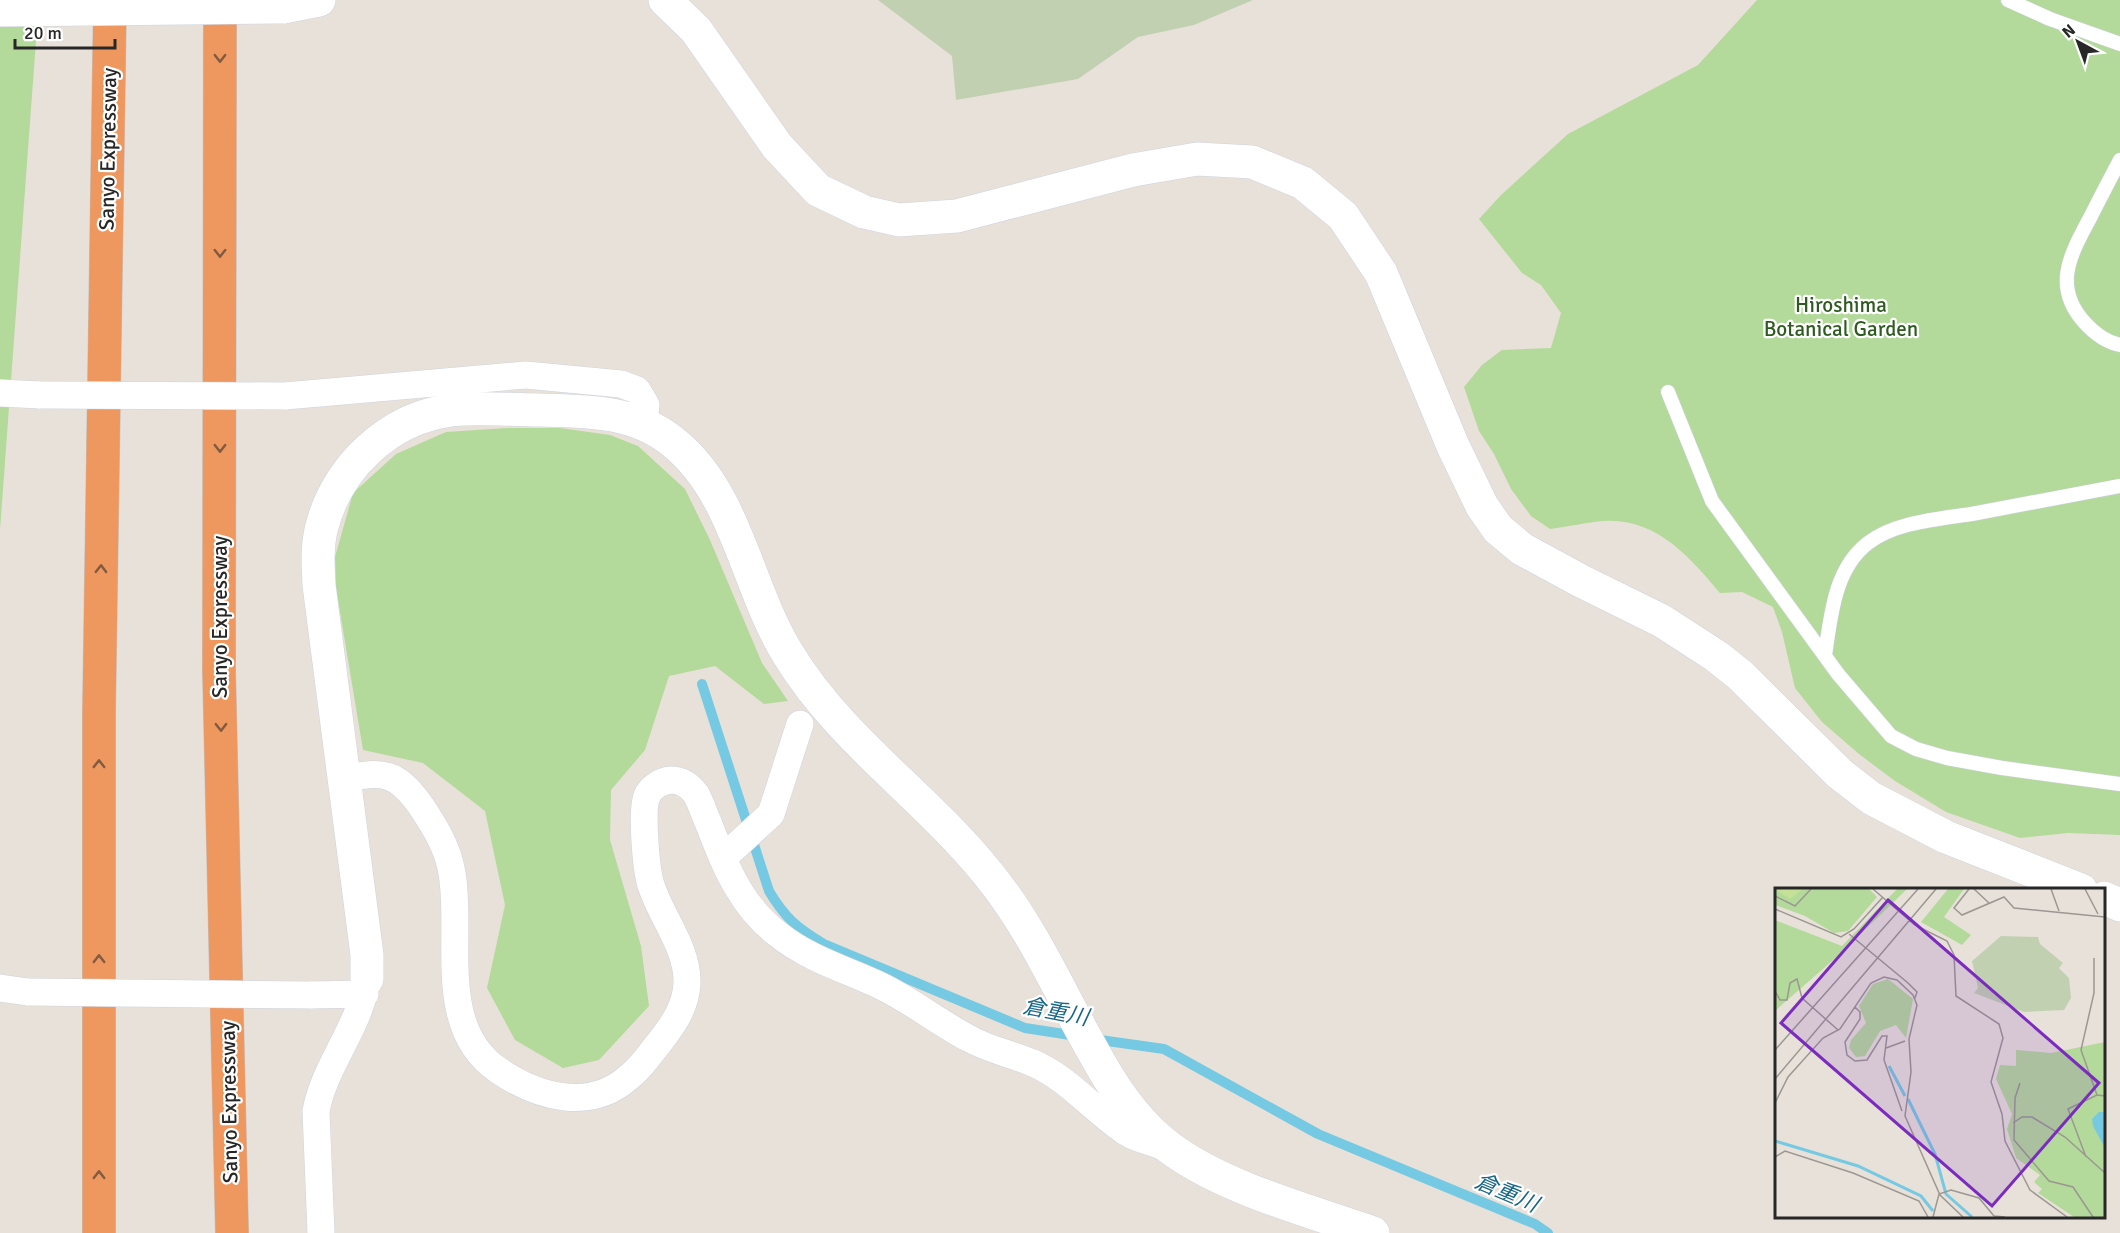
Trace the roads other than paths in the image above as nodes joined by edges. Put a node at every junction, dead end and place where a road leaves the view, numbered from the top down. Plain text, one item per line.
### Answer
1 (110, 0) edge
2 (220, 0) edge
3 (319, 0) edge
4 (665, 0) edge
5 (2008, 0) edge
6 (0, 10) edge
7 (2120, 44) edge
8 (2120, 160) edge
9 (2120, 345) edge
10 (1668, 392) dead end
11 (0, 393) edge
12 (644, 423) junction
13 (2120, 486) edge
14 (1825, 655) junction
15 (800, 724) dead end
16 (344, 779) junction
17 (2120, 784) edge
18 (728, 854) junction
19 (2076, 888) edge
20 (2105, 899) edge
21 (2120, 905) edge
22 (366, 987) junction
23 (0, 988) edge
24 (1174, 1151) junction
25 (99, 1233) edge
26 (232, 1233) edge
27 (321, 1233) edge
28 (1373, 1233) edge

25 -> 1 highway, Sanyo Expressway
2 -> 26 highway, Sanyo Expressway
3 - 6 street, bridge
4 - 19 street
5 - 7 lane
8 - 9 lane
10 - 14 lane
11 - 12 street, bridge
12 - 16 street
12 - 24 street
13 - 14 lane
14 - 17 lane
15 - 18 street
16 - 18 street
16 - 22 street
18 - 24 street
20 - 21 street
22 - 23 street, bridge
22 - 27 street
24 - 28 street

